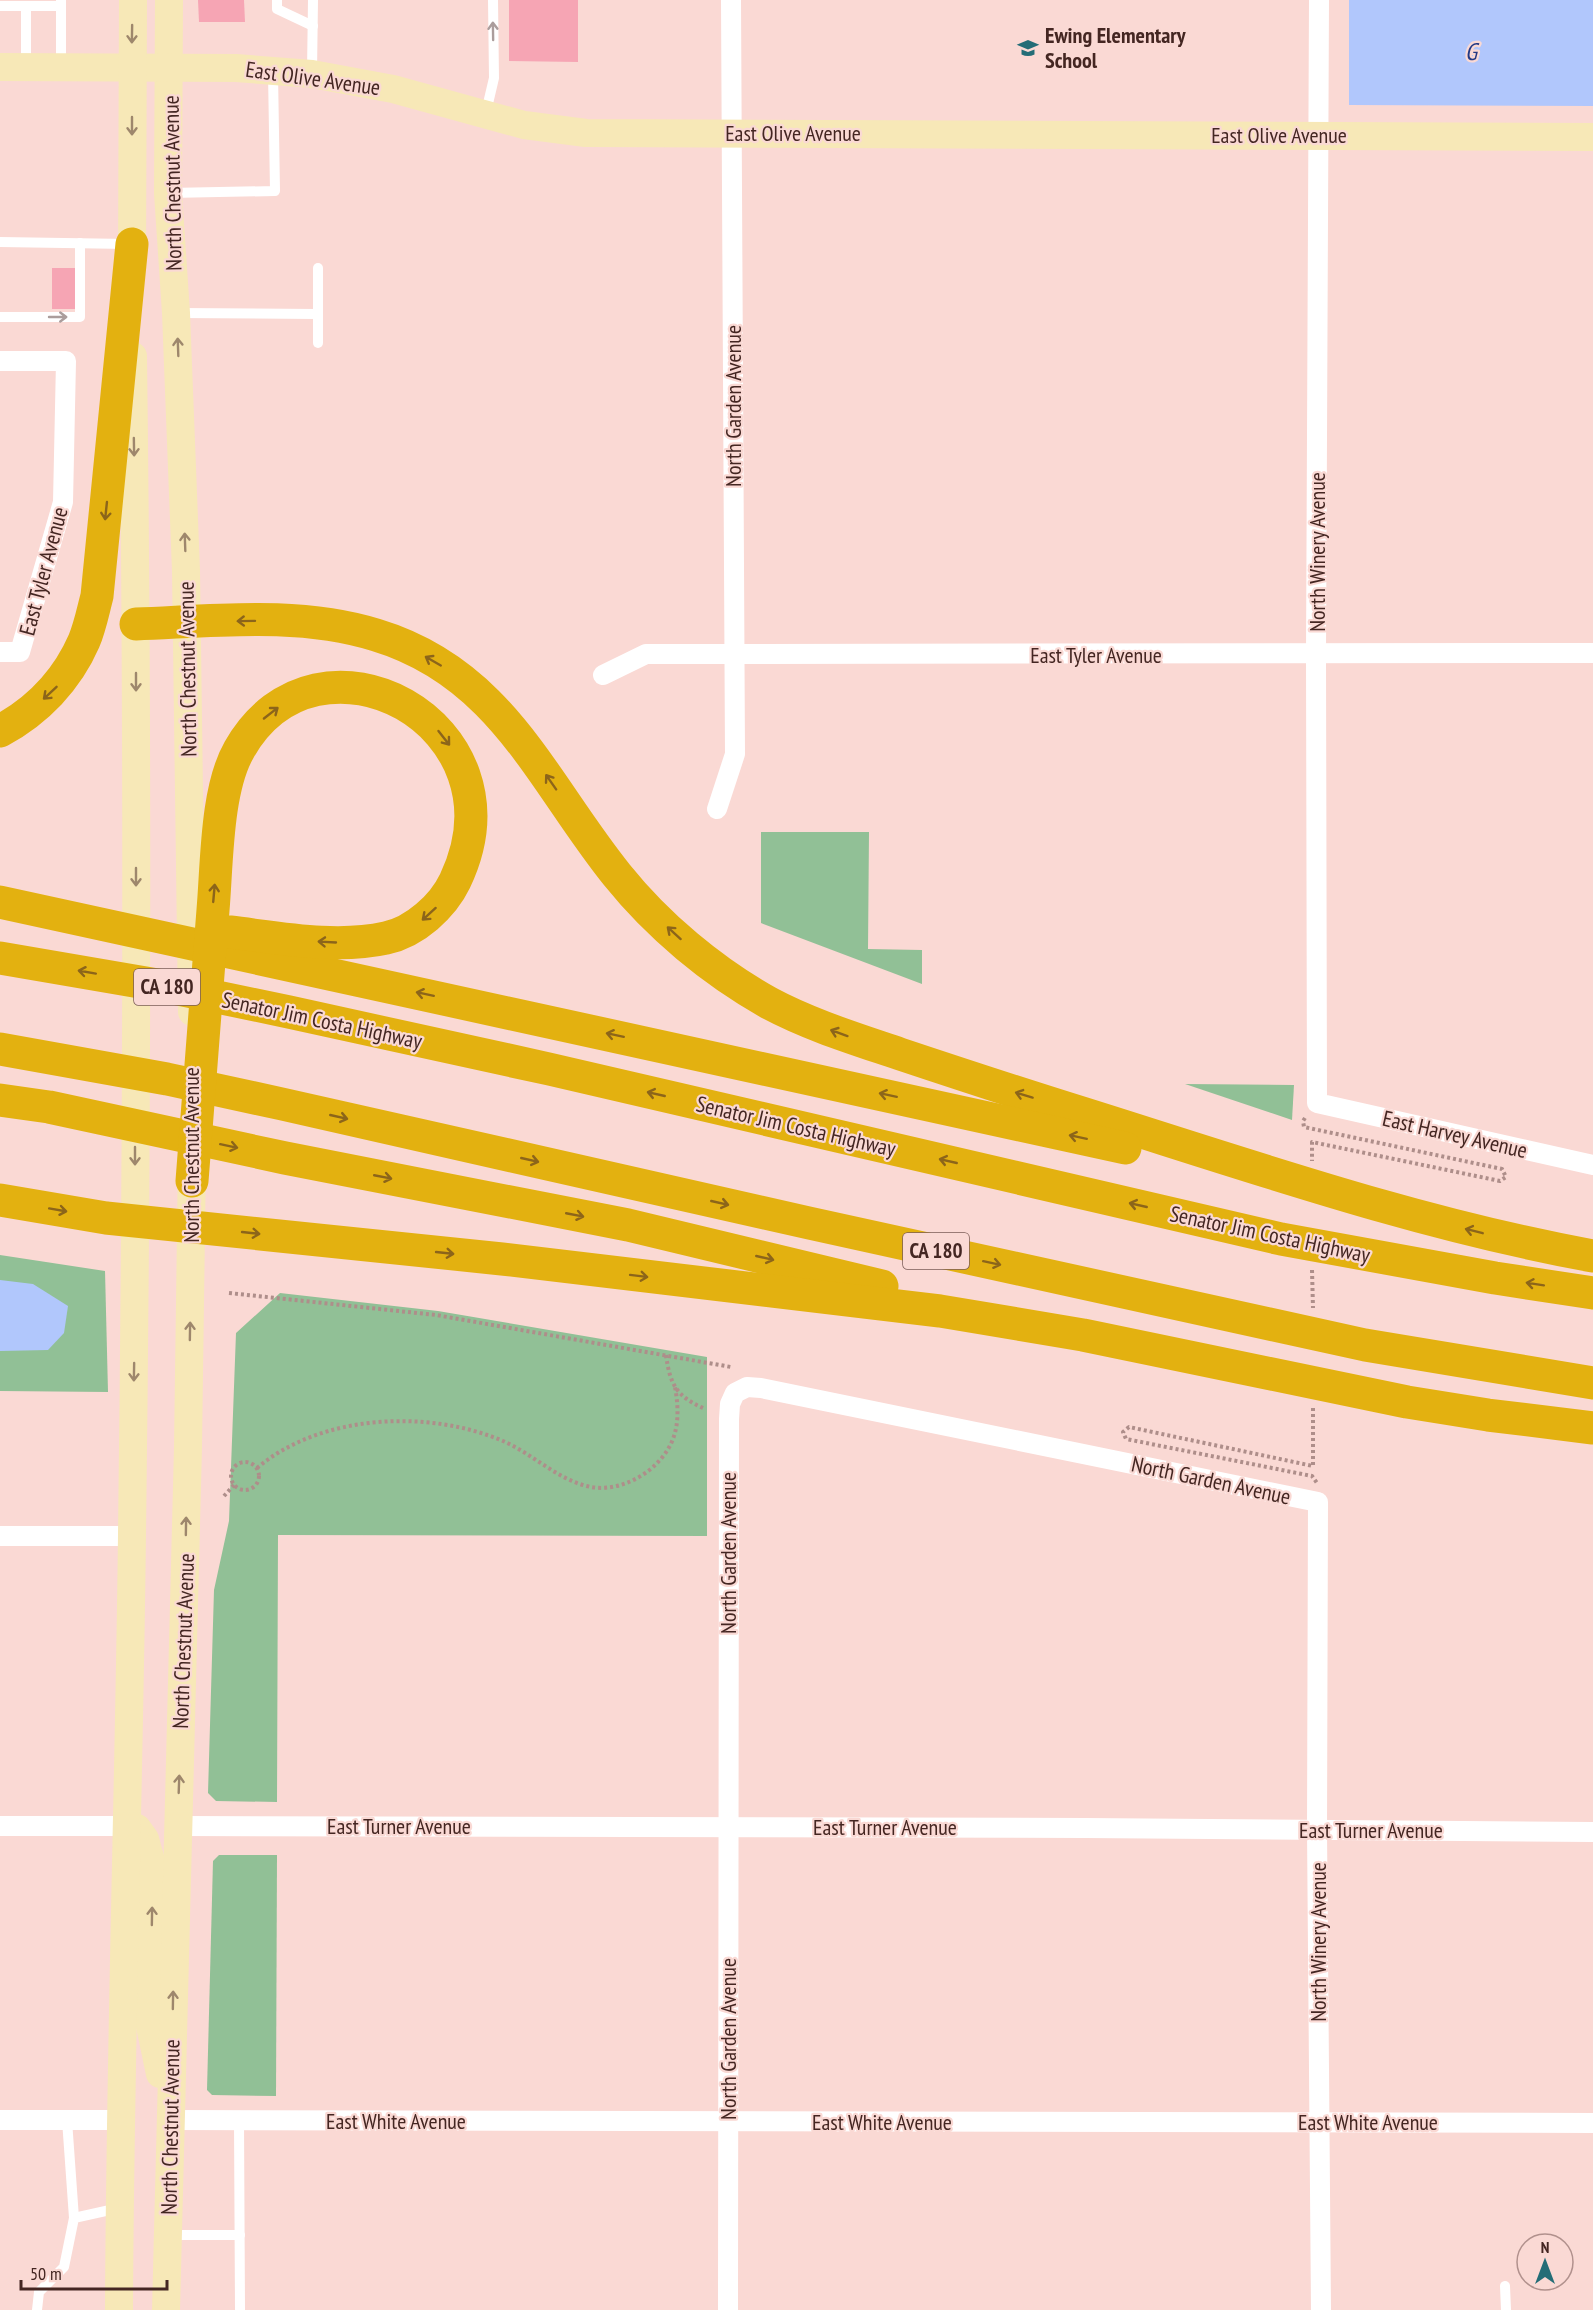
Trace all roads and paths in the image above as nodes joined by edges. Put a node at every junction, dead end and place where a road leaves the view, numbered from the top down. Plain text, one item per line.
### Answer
1 (133, 0) edge
2 (169, 0) edge
3 (277, 0) edge
4 (313, 0) edge
5 (493, 0) edge
6 (731, 0) edge
7 (1319, 0) edge
8 (61, 3) edge
9 (0, 6) edge
10 (26, 6) junction
11 (313, 26) junction
12 (13, 67) edge
13 (62, 67) junction
14 (132, 68) junction
15 (169, 68) junction
16 (273, 70) junction
17 (312, 74) junction
18 (485, 116) junction
19 (731, 133) junction
20 (1318, 135) junction
21 (1593, 137) edge
22 (168, 193) junction
23 (0, 242) edge
24 (80, 243) junction
25 (132, 244) junction
26 (318, 268) dead end
27 (176, 313) junction
28 (317, 314) junction
29 (0, 317) edge
30 (318, 343) dead end
31 (0, 361) edge
32 (187, 622) junction
33 (136, 624) junction
34 (0, 652) edge
35 (1593, 653) edge
36 (735, 654) junction
37 (1316, 655) junction
38 (603, 675) dead end
39 (0, 731) edge
40 (717, 809) dead end
41 (0, 891) edge
42 (0, 902) edge
43 (50, 908) junction
44 (288, 952) junction
45 (0, 958) edge
46 (0, 1049) edge
47 (0, 1100) edge
48 (1317, 1103) junction
49 (1593, 1165) edge
50 (1312, 1166) dead end
51 (192, 1181) junction
52 (0, 1200) edge
53 (1381, 1206) junction
54 (135, 1221) junction
55 (192, 1226) junction
56 (1593, 1256) edge
57 (1312, 1262) dead end
58 (229, 1293) dead end
59 (1593, 1293) edge
60 (1312, 1310) dead end
61 (1083, 1335) junction
62 (666, 1355) junction
63 (731, 1367) dead end
64 (1593, 1383) edge
65 (675, 1387) junction
66 (1313, 1406) dead end
67 (703, 1408) dead end
68 (1593, 1428) edge
69 (256, 1468) junction
70 (234, 1485) junction
71 (224, 1496) dead end
72 (1318, 1502) junction
73 (0, 1536) edge
74 (132, 1536) junction
75 (0, 1826) edge
76 (127, 1826) junction
77 (177, 1826) junction
78 (728, 1827) junction
79 (1317, 1830) junction
80 (1593, 1832) edge
81 (0, 2120) edge
82 (67, 2120) junction
83 (120, 2120) junction
84 (170, 2120) junction
85 (239, 2121) junction
86 (728, 2121) junction
87 (1319, 2122) junction
88 (1593, 2123) edge
89 (120, 2208) junction
90 (74, 2218) junction
91 (168, 2235) junction
92 (240, 2235) junction
93 (1505, 2286) dead end
94 (37, 2310) edge
95 (119, 2310) edge
96 (166, 2310) edge
97 (240, 2310) edge
98 (728, 2310) edge
99 (1321, 2310) edge
100 (1506, 2310) edge

1 -> 14 main road, North Chestnut Avenue
2 - 15 main road, North Chestnut Avenue
3 - 11 lane
4 - 11 lane
18 -> 5 lane
6 - 19 street, North Garden Avenue
7 - 20 street, North Winery Avenue
8 - 10 lane
8 - 13 lane
9 - 10 lane
10 - 12 lane
11 - 17 lane
12 - 13 main road, East Olive Avenue
13 - 14 main road, East Olive Avenue
14 - 15 main road, East Olive Avenue
14 -> 25 main road, North Chestnut Avenue
15 - 16 main road, East Olive Avenue
15 - 22 main road, North Chestnut Avenue
16 - 17 main road, East Olive Avenue
16 - 22 lane
17 - 18 main road, East Olive Avenue
18 - 19 main road, East Olive Avenue
19 - 20 main road, East Olive Avenue
19 - 36 street, North Garden Avenue
20 - 21 main road, East Olive Avenue
20 - 37 street, North Winery Avenue
22 - 27 main road, North Chestnut Avenue
23 - 24 lane
24 - 25 lane
29 -> 24 lane
25 -> 33 main road, North Chestnut Avenue
25 -> 39 highway
26 - 28 lane
27 - 28 lane
32 -> 27 main road, North Chestnut Avenue
28 - 30 lane
31 - 34 street, East Tyler Avenue
32 - 33 highway
32 - 51 main road, North Chestnut Avenue
53 -> 32 highway
33 -> 54 main road, North Chestnut Avenue
35 - 37 street, East Tyler Avenue
36 - 37 street, East Tyler Avenue
36 - 38 street, East Tyler Avenue
36 - 40 street, North Garden Avenue
37 - 48 street, North Winery Avenue
41 - 43 highway
42 - 43 highway
43 - 44 highway
51 -> 44 highway
53 -> 44 highway
59 -> 45 highway, Senator Jim Costa Highway / CA 180
46 -> 64 highway, CA 180
47 -> 61 highway
48 - 49 street, East Harvey Avenue
48 - 50 path
51 - 55 main road, North Chestnut Avenue
52 -> 54 highway
56 -> 53 highway
54 - 55 highway
54 -> 74 main road, North Chestnut Avenue
55 -> 61 highway
77 -> 55 main road, North Chestnut Avenue
57 - 60 path
58 - 62 path
61 - 68 highway
62 - 63 path
62 - 65 path
65 - 67 path
65 - 69 path
66 - 72 path
69 - 70 path
69 - 70 path
70 - 71 path
72 - 78 street, North Garden Avenue
72 - 79 street, North Winery Avenue
73 - 74 street
74 - 76 main road, North Chestnut Avenue
75 - 76 street
76 - 83 main road, North Chestnut Avenue
84 -> 76 main road
77 - 78 street, East Turner Avenue
84 -> 77 main road, North Chestnut Avenue
78 - 79 street, East Turner Avenue
78 - 86 street, North Garden Avenue
79 - 80 street, East Turner Avenue
79 - 87 street, North Winery Avenue
81 - 82 street
82 - 83 street
82 - 90 lane
83 - 89 main road, North Chestnut Avenue
84 - 85 street, East White Avenue
84 - 91 main road, North Chestnut Avenue
85 - 86 street, East White Avenue
85 - 92 lane
86 - 87 street, East White Avenue
86 - 98 street, North Garden Avenue
87 - 88 street, East White Avenue
87 - 99 street, North Winery Avenue
89 - 90 lane
89 - 95 main road, North Chestnut Avenue
90 - 94 lane
91 - 92 lane
91 - 96 main road, North Chestnut Avenue
92 - 97 lane
93 - 100 lane

